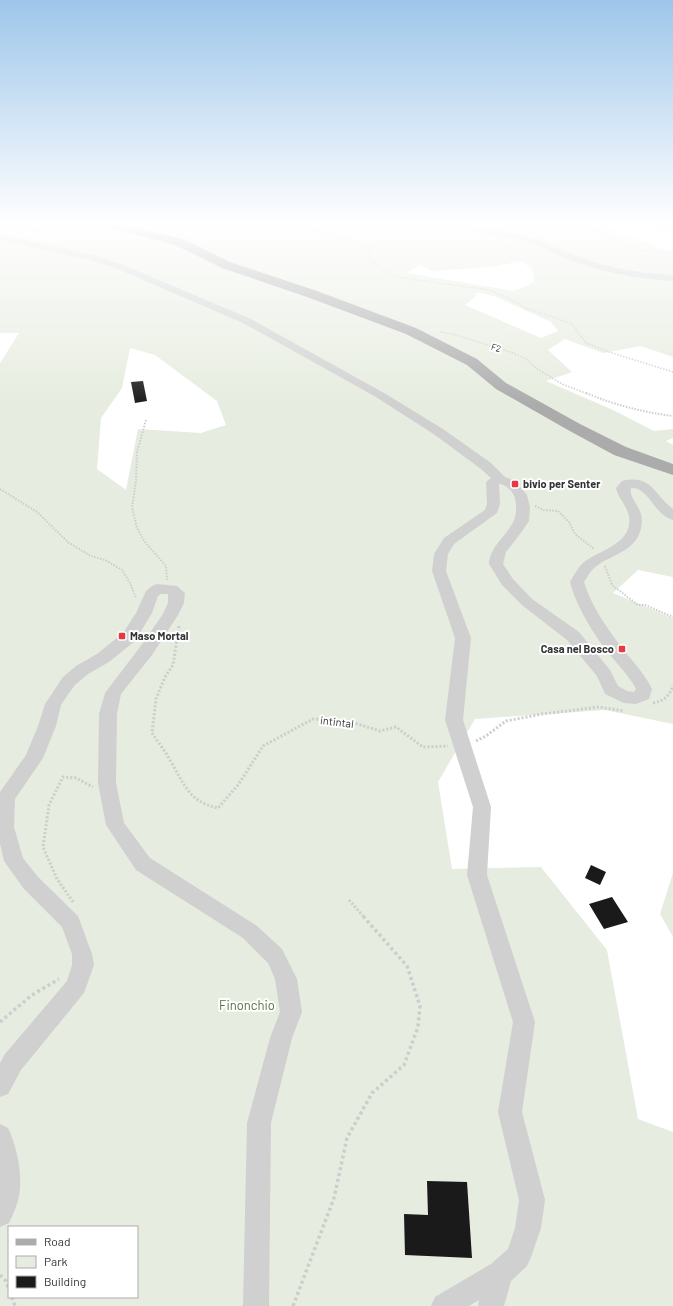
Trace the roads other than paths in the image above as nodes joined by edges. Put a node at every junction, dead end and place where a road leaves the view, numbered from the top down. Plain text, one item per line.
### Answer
1 (160, 284) edge
2 (282, 284) edge
3 (673, 470) edge
4 (500, 479) junction
5 (673, 516) edge
6 (0, 1086) edge
7 (0, 1136) edge
8 (0, 1214) edge
9 (500, 1273) junction
10 (256, 1306) edge
11 (444, 1306) edge
12 (491, 1306) edge

1 - 4 street
2 - 3 main road
4 - 5 street
4 - 9 street
6 - 10 street
7 - 8 street
9 - 11 street
9 - 12 street

